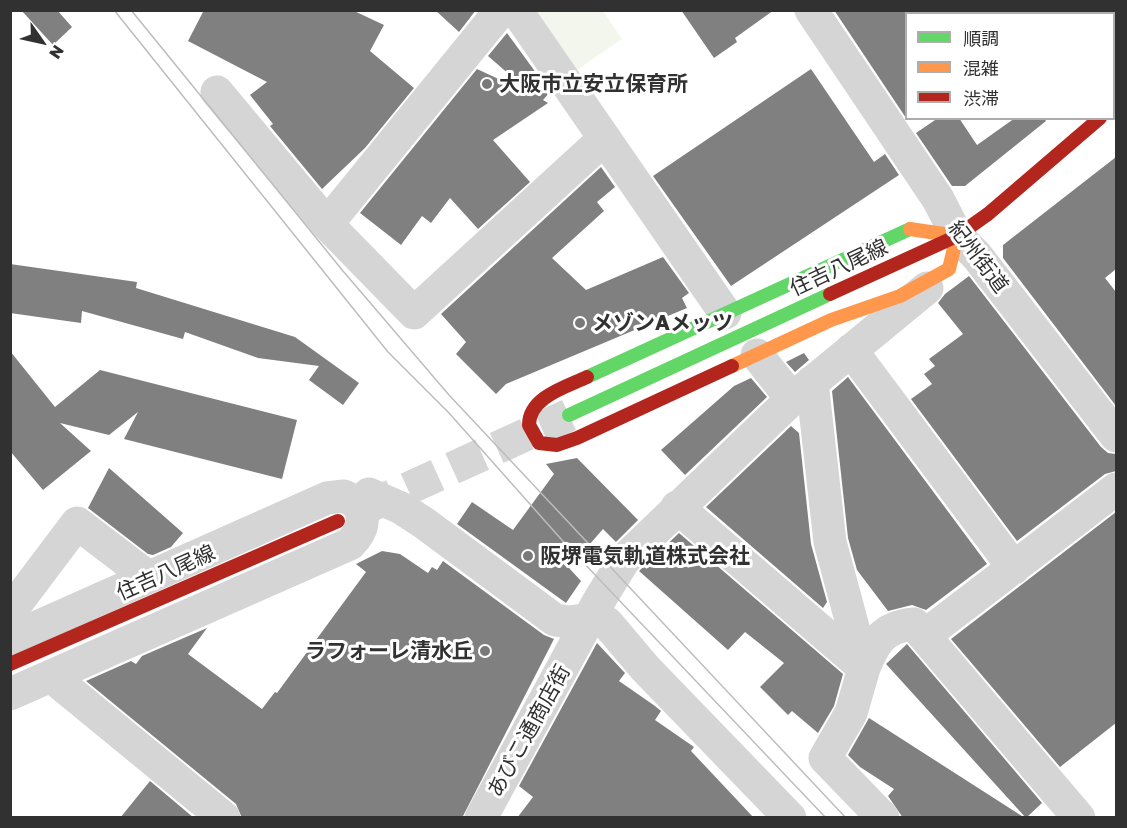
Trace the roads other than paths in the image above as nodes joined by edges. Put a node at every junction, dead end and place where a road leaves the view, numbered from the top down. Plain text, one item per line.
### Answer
1 (501, 10) edge
2 (516, 10) edge
3 (811, 10) edge
4 (217, 92) dead end
5 (1098, 120) edge
6 (604, 139) junction
7 (327, 224) junction
8 (961, 254) junction
9 (725, 313) junction
10 (831, 320) junction
11 (850, 352) junction
12 (757, 355) junction
13 (802, 391) junction
14 (569, 415) tunnel mouth
15 (1116, 436) edge
16 (1116, 489) edge
17 (677, 507) junction
18 (349, 512) junction
19 (1014, 568) junction
20 (148, 577) junction
21 (10, 612) edge
22 (583, 632) junction
23 (924, 636) junction
24 (10, 639) edge
25 (869, 655) junction
26 (10, 664) edge
27 (51, 675) junction
28 (10, 694) edge
29 (224, 818) edge
30 (482, 818) edge
31 (790, 818) edge
32 (883, 818) edge
33 (1079, 818) edge

1 - 7 street
2 - 6 street
3 - 8 street, 紀州街道
4 - 7 street
5 - 8 main road, 住吉八尾線
6 - 7 street
6 - 9 street
8 - 9 main road
8 - 10 main road
8 - 11 street, あびこ通商店街
8 - 14 main road, 住吉八尾線
8 - 15 street, 紀州街道
9 - 12 main road
10 - 11 street
10 - 12 main road
11 - 13 street, あびこ通商店街
11 - 19 street
12 - 13 street
13 - 17 street, あびこ通商店街
13 - 25 street
16 - 19 street
17 - 22 street, あびこ通商店街
17 - 25 street
18 - 20 street
18 - 22 street
18 - 26 main road, 住吉八尾線
18 - 27 street
19 - 23 street
20 - 21 street
20 - 24 street
22 - 30 street, あびこ通商店街
22 - 31 street
23 - 25 street
23 - 33 street
25 - 32 street
27 - 28 street
27 - 29 street

